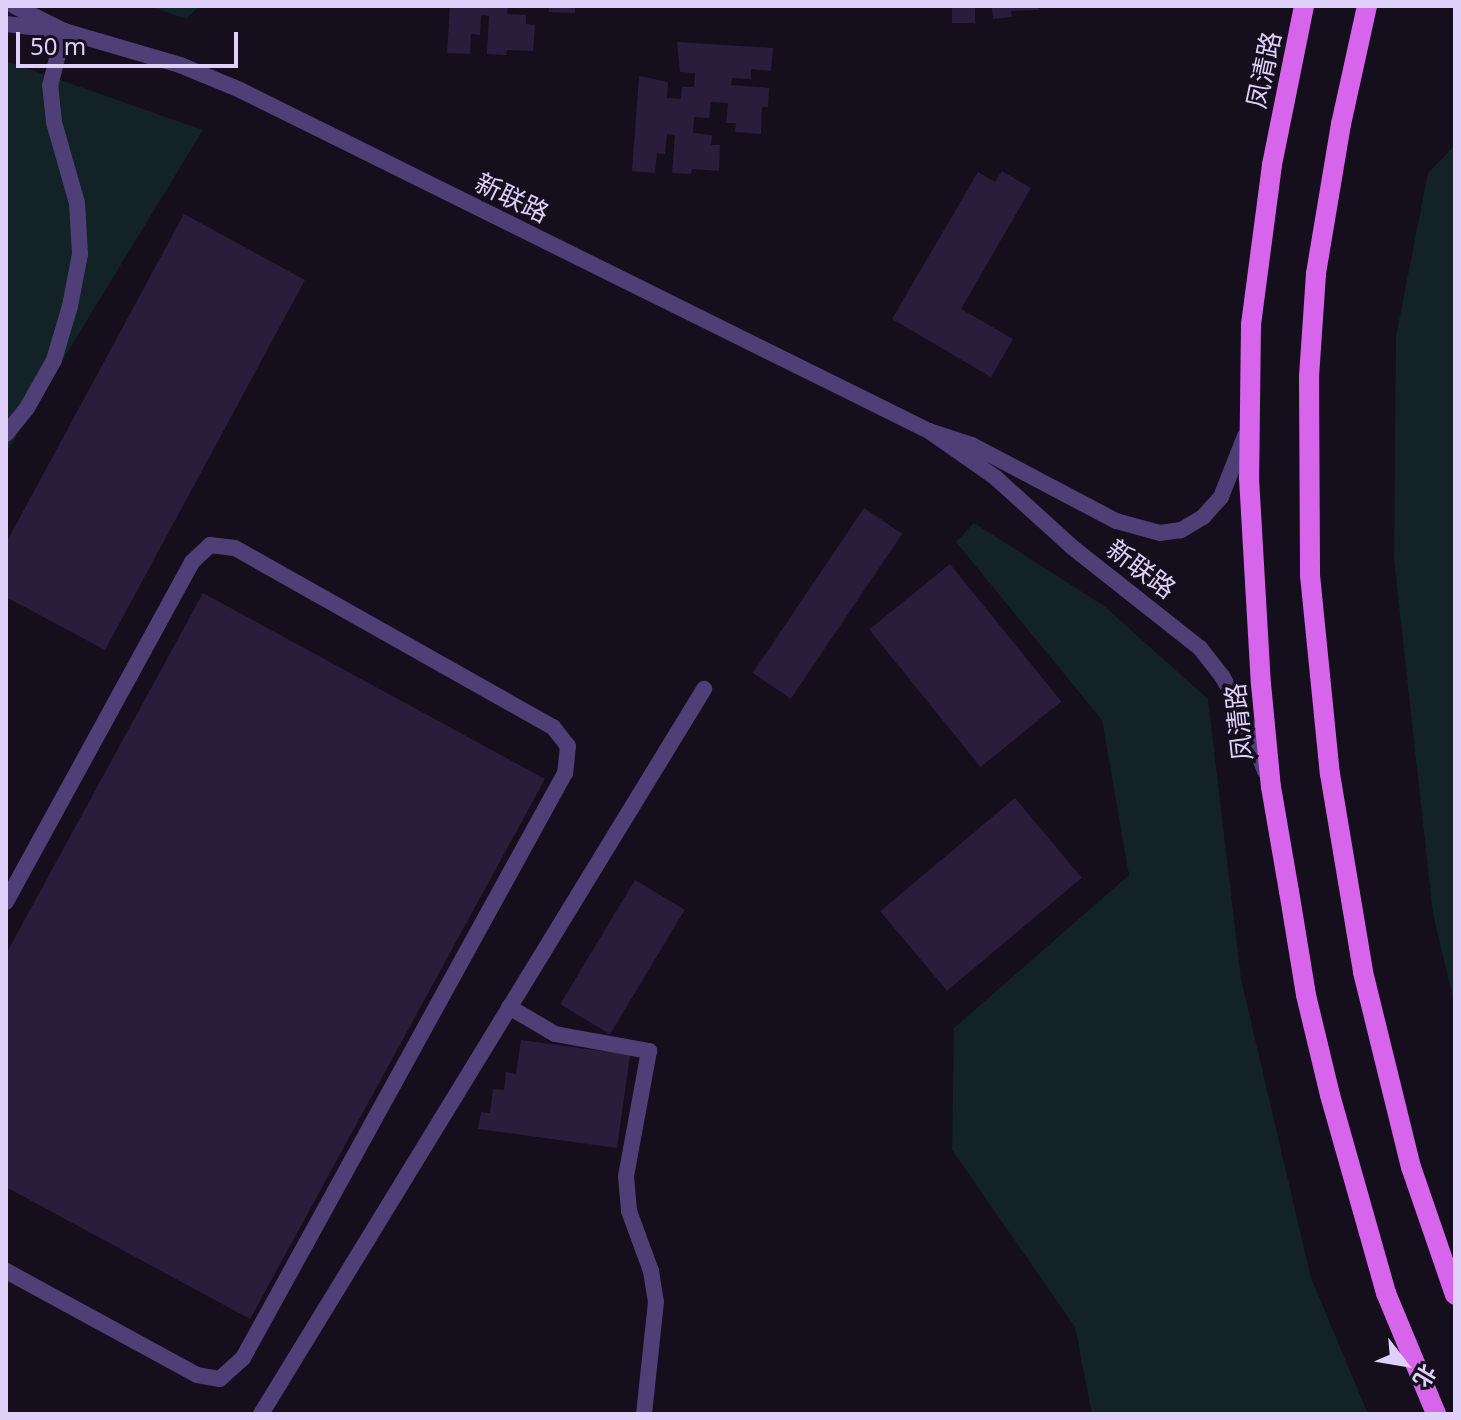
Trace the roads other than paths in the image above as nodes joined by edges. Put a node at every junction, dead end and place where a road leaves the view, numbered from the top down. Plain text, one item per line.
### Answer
1 (14, 6) edge
2 (1304, 6) edge
3 (1367, 6) edge
4 (6, 24) edge
5 (64, 31) junction
6 (1248, 427) junction
7 (929, 431) junction
8 (6, 434) edge
9 (704, 689) dead end
10 (1271, 787) junction
11 (6, 902) edge
12 (509, 1007) junction
13 (6, 1271) edge
14 (1455, 1295) edge
15 (261, 1414) edge
16 (644, 1414) edge
17 (1436, 1414) edge

1 - 5 street, 新联路
2 - 6 main road, 凤清路
3 - 14 main road
4 - 5 street, 新联路
5 - 7 street, 新联路
5 - 8 street
6 - 7 street, 新联路
6 - 10 main road, 凤清路
7 - 10 street, 新联路
9 - 12 street
10 - 17 main road, 凤清路
11 - 13 street
12 - 15 street
12 - 16 street

